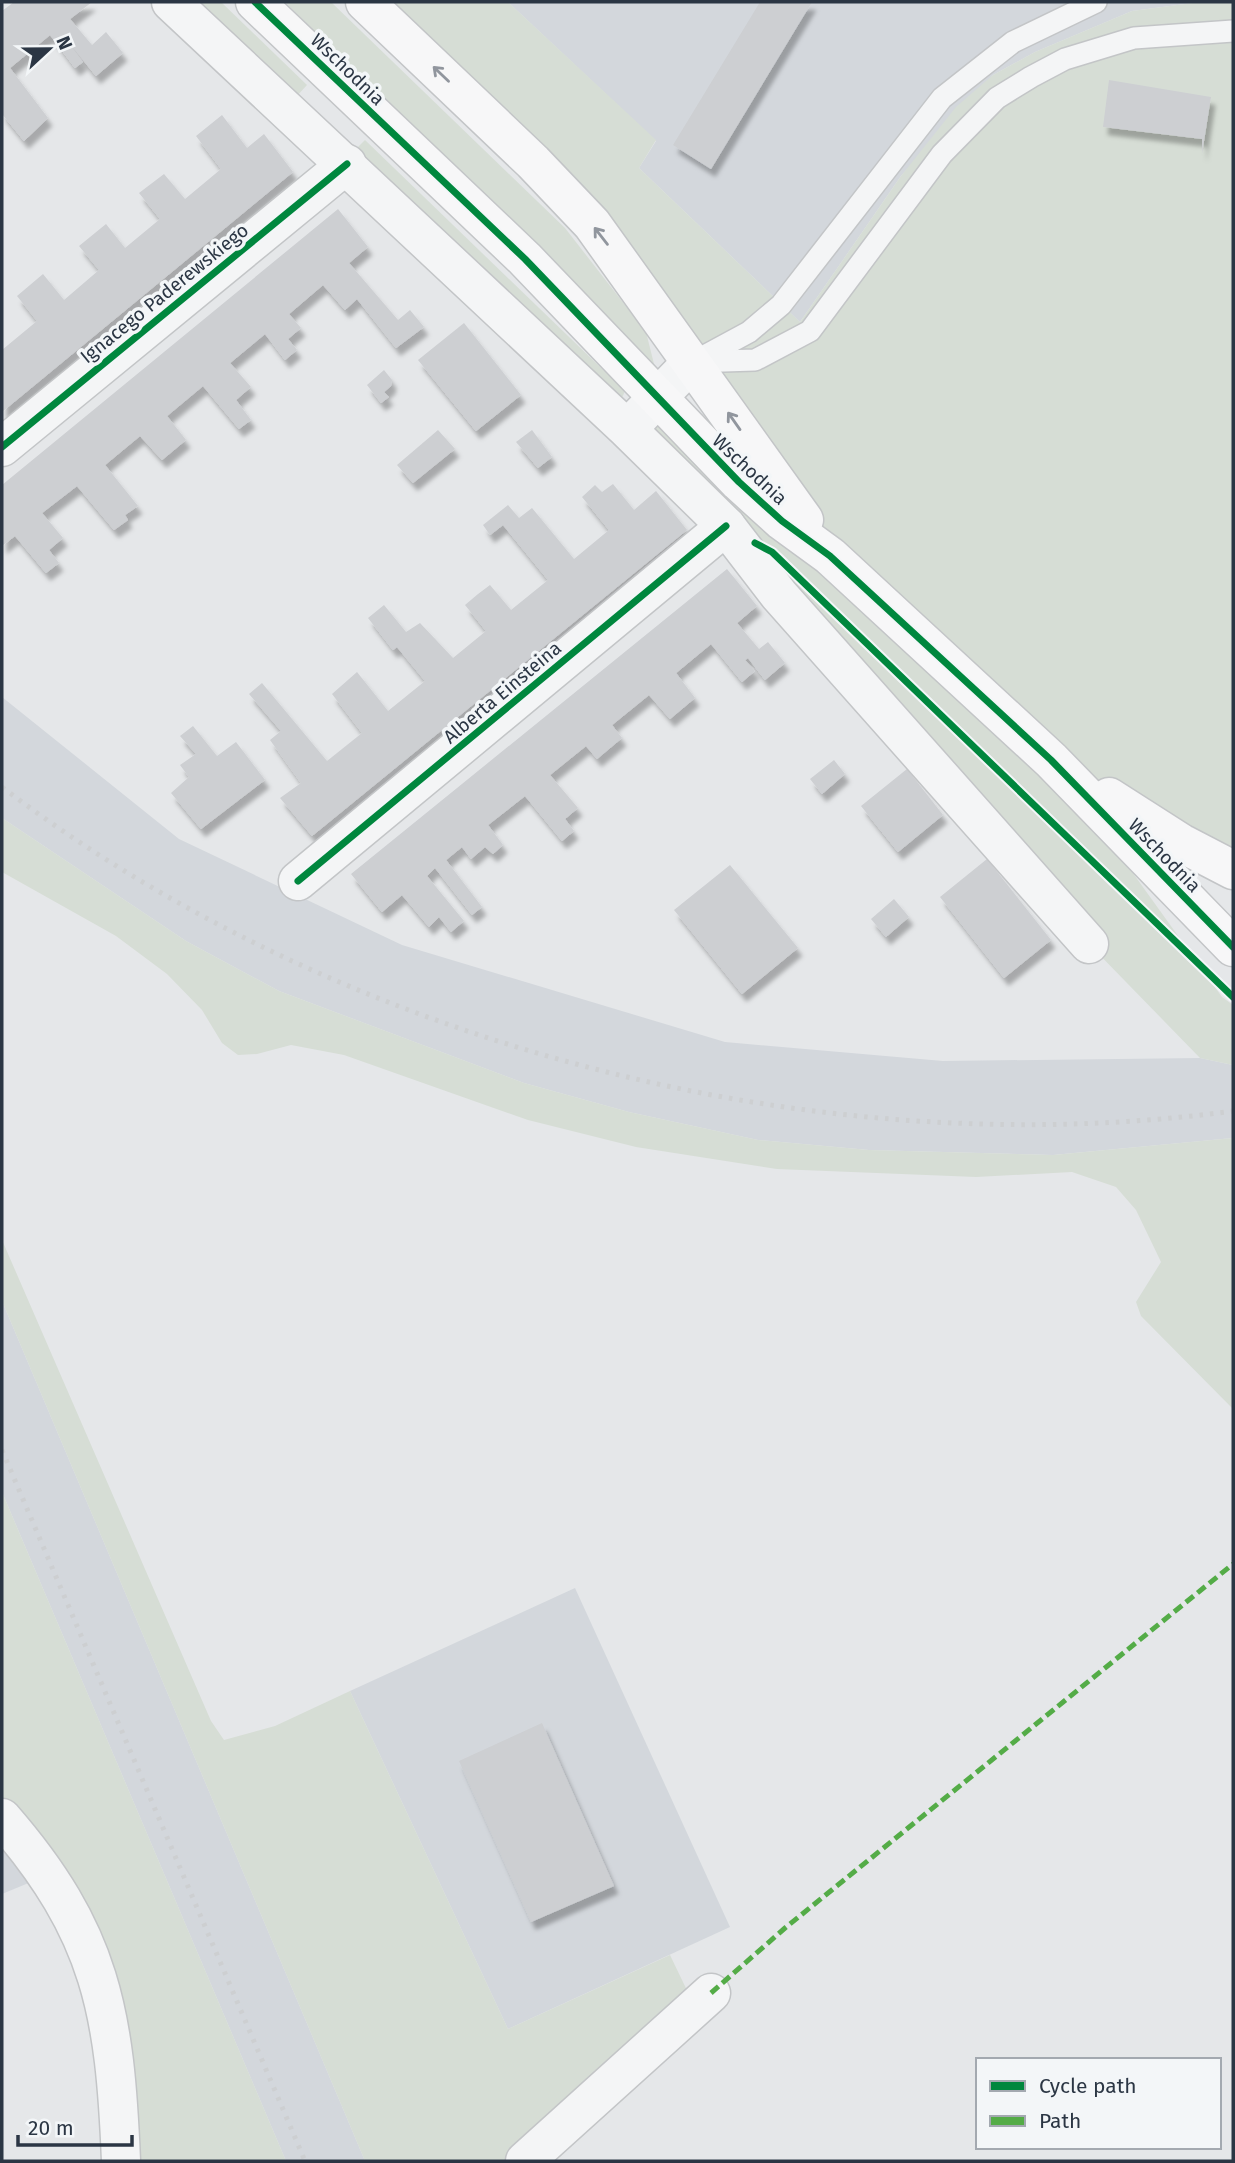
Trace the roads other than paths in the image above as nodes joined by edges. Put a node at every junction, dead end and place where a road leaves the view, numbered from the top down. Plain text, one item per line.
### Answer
1 (172, 2) edge
2 (255, 2) edge
3 (365, 2) edge
4 (1096, 2) edge
5 (1233, 31) edge
6 (347, 164) junction
7 (692, 362) junction
8 (656, 398) junction
9 (627, 429) junction
10 (2, 447) edge
11 (726, 526) junction
12 (830, 556) junction
13 (1051, 760) junction
14 (1233, 870) edge
15 (298, 881) dead end
16 (1089, 944) dead end
17 (1233, 947) edge
18 (2, 1818) edge
19 (711, 1993) dead end
20 (121, 2161) edge
21 (525, 2161) edge

1 - 6 street
2 - 8 street, Wschodnia
7 -> 3 street, Wschodnia
4 - 7 lane
5 - 7 lane
6 - 9 street
6 - 10 street, Ignacego Paderewskiego
7 - 8 street
12 -> 7 street, Wschodnia
8 - 9 street
8 - 12 street, Wschodnia
9 - 11 street
11 - 15 street, Alberta Einsteina
11 - 16 street
12 - 13 street, Wschodnia
13 - 14 street, Wschodnia
13 - 17 street, Wschodnia
18 - 20 street
19 - 21 street

